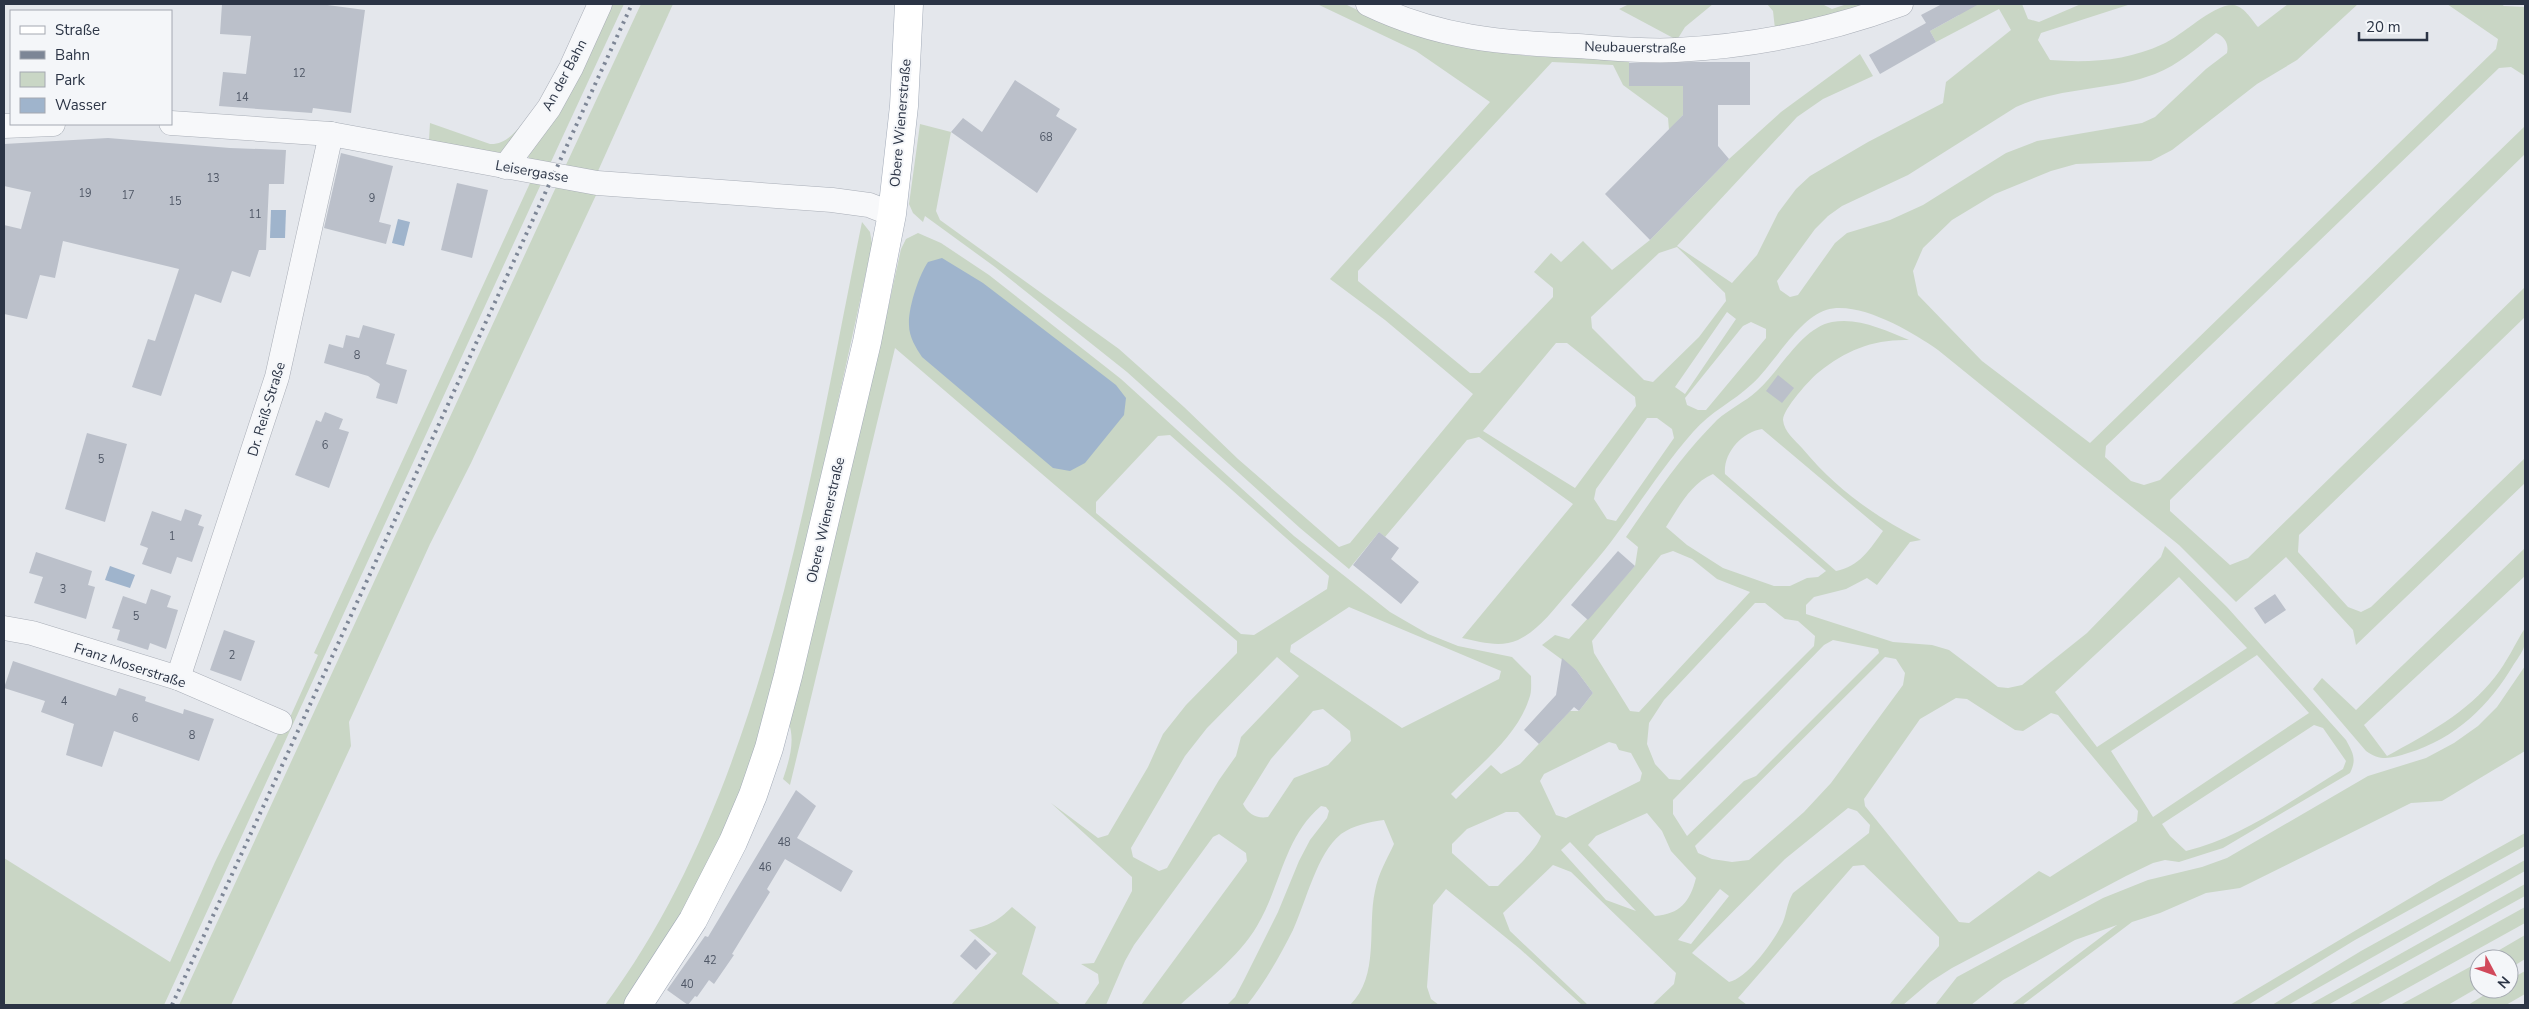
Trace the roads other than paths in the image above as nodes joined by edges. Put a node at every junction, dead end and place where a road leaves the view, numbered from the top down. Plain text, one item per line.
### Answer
1 (600, 4) edge
2 (908, 4) edge
3 (1368, 4) edge
4 (1901, 4) edge
5 (172, 123) edge
6 (29, 125) edge
7 (4, 126) edge
8 (331, 134) junction
9 (505, 167) junction
10 (892, 214) junction
11 (4, 628) edge
12 (178, 678) junction
13 (280, 722) dead end
14 (638, 1005) edge

1 - 9 street, An der Bahn
2 - 10 main road, Obere Wienerstraße
3 - 4 street, Neubauerstraße
5 - 8 street, Leisergasse
6 - 7 street
8 - 9 street, Leisergasse
8 - 12 street, Dr. Reiß-Straße
9 - 10 street, Leisergasse
10 - 14 main road, Obere Wienerstraße
11 - 12 street, Franz Moserstraße
12 - 13 street, Franz Moserstraße

